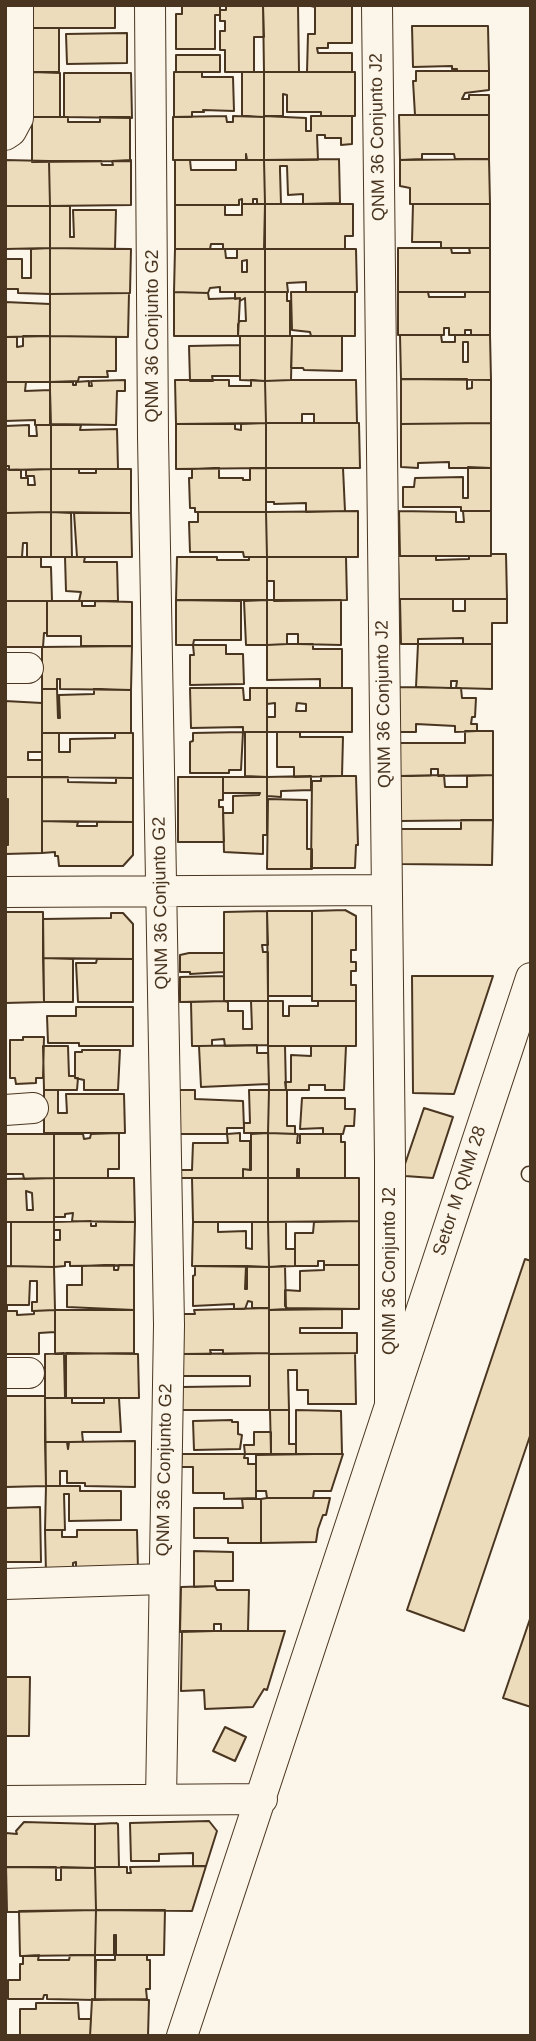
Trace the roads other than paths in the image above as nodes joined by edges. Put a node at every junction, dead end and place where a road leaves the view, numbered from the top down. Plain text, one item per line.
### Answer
1 (18, 5) edge
2 (150, 5) edge
3 (377, 5) edge
4 (5, 135) edge
5 (386, 890) junction
6 (161, 891) junction
7 (5, 892) edge
8 (531, 978) edge
9 (523, 1028) edge
10 (390, 1403) junction
11 (163, 1579) junction
12 (5, 1584) edge
13 (262, 1799) junction
14 (161, 1800) junction
15 (5, 1801) edge
16 (182, 2036) edge

1 - 4 street
2 - 6 street, QNM 36 Conjunto G2
3 - 5 street, QNM 36 Conjunto J2
5 - 6 street
5 - 10 street, QNM 36 Conjunto J2
6 - 7 street
6 - 11 street, QNM 36 Conjunto G2
8 - 9 street, Setor M QNM 28
9 - 10 street, Setor M QNM 28
10 - 13 street, Setor M QNM 28
11 - 12 street
11 - 14 street, QNM 36 Conjunto G2
13 - 14 street
13 - 16 street, Setor M QNM 28
14 - 15 street

